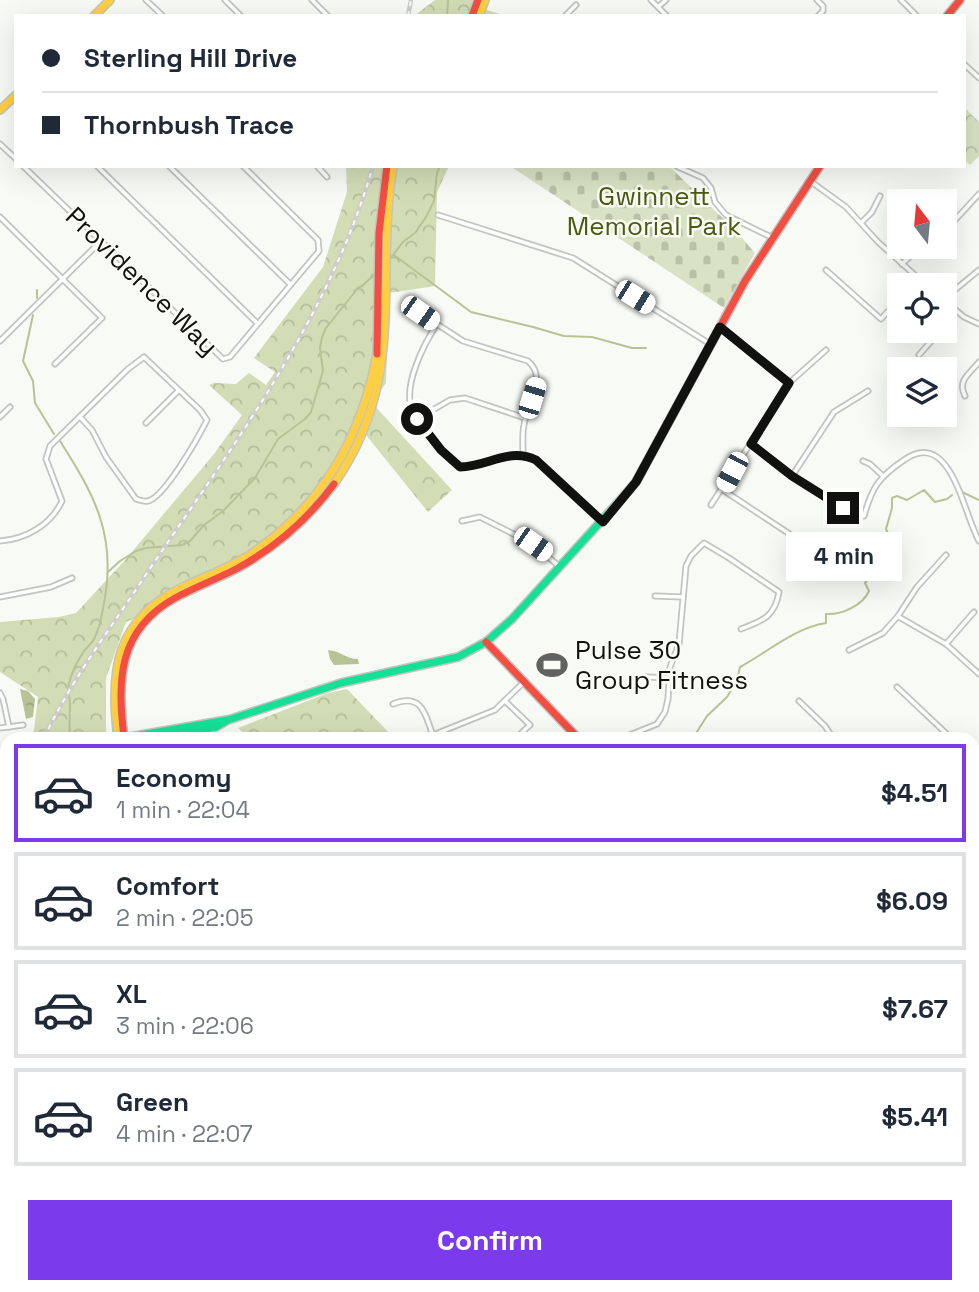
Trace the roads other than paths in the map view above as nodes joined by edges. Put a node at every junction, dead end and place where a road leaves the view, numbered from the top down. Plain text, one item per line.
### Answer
1 (110, 0) edge
2 (146, 0) edge
3 (225, 0) edge
4 (312, 0) edge
5 (651, 0) edge
6 (666, 0) edge
7 (817, 0) edge
8 (901, 0) edge
9 (960, 0) edge
10 (576, 5) dead end
11 (658, 7) junction
12 (96, 14) edge
13 (161, 14) edge
14 (239, 14) edge
15 (326, 14) edge
16 (567, 14) edge
17 (665, 14) edge
18 (820, 14) edge
19 (915, 14) edge
20 (949, 14) edge
21 (966, 66) edge
22 (979, 79) edge
23 (14, 97) edge
24 (0, 110) edge
25 (0, 144) edge
26 (14, 157) edge
27 (25, 168) edge
28 (99, 168) edge
29 (171, 168) edge
30 (245, 168) edge
31 (319, 168) edge
32 (387, 168) edge
33 (393, 168) edge
34 (680, 168) edge
35 (819, 168) edge
36 (327, 177) dead end
37 (810, 181) junction
38 (979, 194) edge
39 (880, 196) dead end
40 (438, 215) dead end
41 (0, 217) edge
42 (957, 218) edge
43 (862, 222) junction
44 (773, 238) junction
45 (101, 241) junction
46 (907, 259) edge
47 (902, 264) junction
48 (826, 270) dead end
49 (979, 270) edge
50 (912, 273) edge
51 (62, 279) junction
52 (290, 284) junction
53 (957, 289) edge
54 (887, 312) edge
55 (957, 312) edge
56 (420, 313) dead end
57 (257, 323) junction
58 (437, 324) junction
59 (979, 324) edge
60 (720, 327) junction
61 (0, 341) edge
62 (930, 343) edge
63 (710, 344) junction
64 (826, 350) dead end
65 (919, 355) dead end
66 (55, 364) dead end
67 (978, 366) edge
68 (789, 383) junction
69 (178, 391) junction
70 (868, 391) dead end
71 (965, 396) dead end
72 (10, 407) dead end
73 (0, 417) edge
74 (80, 417) junction
75 (526, 418) junction
76 (417, 419) junction
77 (146, 423) dead end
78 (751, 444) junction
79 (523, 454) junction
80 (863, 461) dead end
81 (882, 475) junction
82 (792, 476) junction
83 (723, 490) junction
84 (711, 505) dead end
85 (462, 521) dead end
86 (603, 522) junction
87 (284, 534) junction
88 (0, 541) edge
89 (979, 541) edge
90 (946, 555) dead end
91 (828, 557) dead end
92 (560, 567) junction
93 (72, 578) dead end
94 (655, 596) dead end
95 (0, 597) edge
96 (683, 597) junction
97 (974, 612) dead end
98 (898, 617) junction
99 (741, 629) dead end
100 (486, 642) junction
101 (946, 644) junction
102 (849, 650) dead end
103 (979, 674) edge
104 (646, 677) dead end
105 (669, 678) junction
106 (524, 682) junction
107 (897, 687) dead end
108 (0, 694) edge
109 (505, 701) junction
110 (799, 701) dead end
111 (393, 704) dead end
112 (228, 720) junction
113 (23, 724) dead end
114 (119, 726) junction
115 (9, 727) junction
116 (0, 728) edge
117 (114, 732) edge
118 (118, 732) edge
119 (122, 732) edge
120 (128, 732) edge
121 (163, 732) edge
122 (198, 732) edge
123 (432, 732) edge
124 (445, 732) edge
125 (522, 732) edge
126 (572, 732) edge
127 (637, 732) edge
128 (829, 732) edge
129 (945, 732) edge

1 - 12 main road
2 - 13 street
3 - 14 street
4 - 15 street
5 - 11 street
6 - 11 street
7 - 18 street
8 - 19 street
9 - 20 main road
10 - 16 street
11 - 17 street
21 - 22 street
23 - 24 main road
25 - 26 street
27 - 45 street, Providence Way
28 - 57 street
29 - 52 street
30 - 52 street, Providence Way
31 - 36 street
32 - 87 main road
33 - 87 main road
34 - 44 street
35 - 37 main road
37 - 43 street
37 - 44 main road
38 - 42 street
39 - 43 street
40 - 63 street
41 - 51 street
43 - 47 street
44 - 60 main road
45 - 51 street
45 - 57 street, Providence Way
46 - 47 street
47 - 50 street
48 - 54 street
49 - 53 street
51 - 61 street
51 - 66 street
52 - 57 street, Providence Way
55 - 59 street
56 - 58 street
58 - 75 street
58 - 76 street
60 - 63 main road
60 - 68 street
62 - 65 street
63 - 86 main road
64 - 68 street
67 - 71 street
68 - 78 street
69 - 74 street
69 - 74 street
69 - 77 street
70 - 82 street
72 - 73 street
74 - 88 street
75 - 76 street
75 - 79 street
76 - 79 street
78 - 82 street
78 - 83 street
79 - 86 street
80 - 81 street
81 - 82 street
81 - 89 street
83 - 84 street
83 - 91 street
85 - 92 street
86 - 92 main road
87 - 114 main road
90 - 98 street
92 - 100 main road
93 - 95 street
94 - 96 street
96 - 99 street
96 - 105 street
97 - 101 street
98 - 101 street
98 - 102 street
100 - 106 main road
100 - 112 main road
101 - 103 street
104 - 105 street
105 - 127 street
106 - 109 street
106 - 126 main road
107 - 129 street
108 - 115 street
109 - 124 street
109 - 125 street
110 - 128 street
111 - 123 street
112 - 121 main road
112 - 122 main road
113 - 115 street
114 - 117 main road
114 - 118 main road
114 - 119 main road
114 - 120 main road
115 - 116 street

